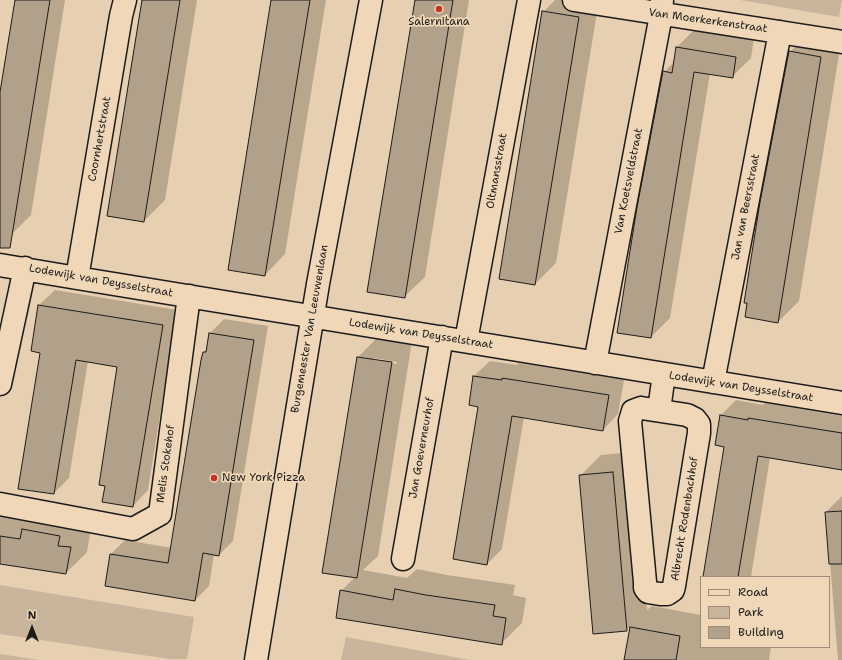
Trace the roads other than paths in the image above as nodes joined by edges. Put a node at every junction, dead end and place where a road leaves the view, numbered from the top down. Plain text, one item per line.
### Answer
1 (125, 0) edge
2 (371, 0) edge
3 (529, 0) edge
4 (574, 0) edge
5 (662, 7) edge
6 (780, 32) junction
7 (842, 42) edge
8 (0, 265) edge
9 (24, 268) junction
10 (77, 278) junction
11 (189, 296) junction
12 (312, 316) junction
13 (442, 338) junction
14 (466, 342) junction
15 (595, 363) junction
16 (664, 374) junction
17 (713, 382) junction
18 (0, 384) edge
19 (842, 403) edge
20 (659, 410) junction
21 (0, 504) edge
22 (403, 560) dead end
23 (256, 660) edge

1 - 10 street, Coornhertstraat
2 - 12 street, Burgemeester Van Leeuwenlaan
3 - 14 street, Oltmansstraat
4 - 5 street, Van Moerkerkenstraat
5 - 6 street, Van Moerkerkenstraat
5 - 15 street, Van Koetsveldstraat
6 - 7 street, Van Moerkerkenstraat
6 - 17 street, Jan van Beersstraat
8 - 9 street, Lodewijk van Deysselstraat
9 - 10 street, Lodewijk van Deysselstraat
9 - 18 street
10 - 11 street, Lodewijk van Deysselstraat
11 - 12 street, Lodewijk van Deysselstraat
11 - 21 street, Melis Stokehof
12 - 13 street, Lodewijk van Deysselstraat
12 - 23 street, Burgemeester Van Leeuwenlaan
13 - 14 street, Lodewijk van Deysselstraat
13 - 22 street, Jan Goeverneurhof
14 - 15 street, Lodewijk van Deysselstraat
15 - 16 street, Lodewijk van Deysselstraat
16 - 17 street, Lodewijk van Deysselstraat
16 - 20 street
17 - 19 street, Lodewijk van Deysselstraat
20 - 20 street, Albrecht Rodenbachhof

